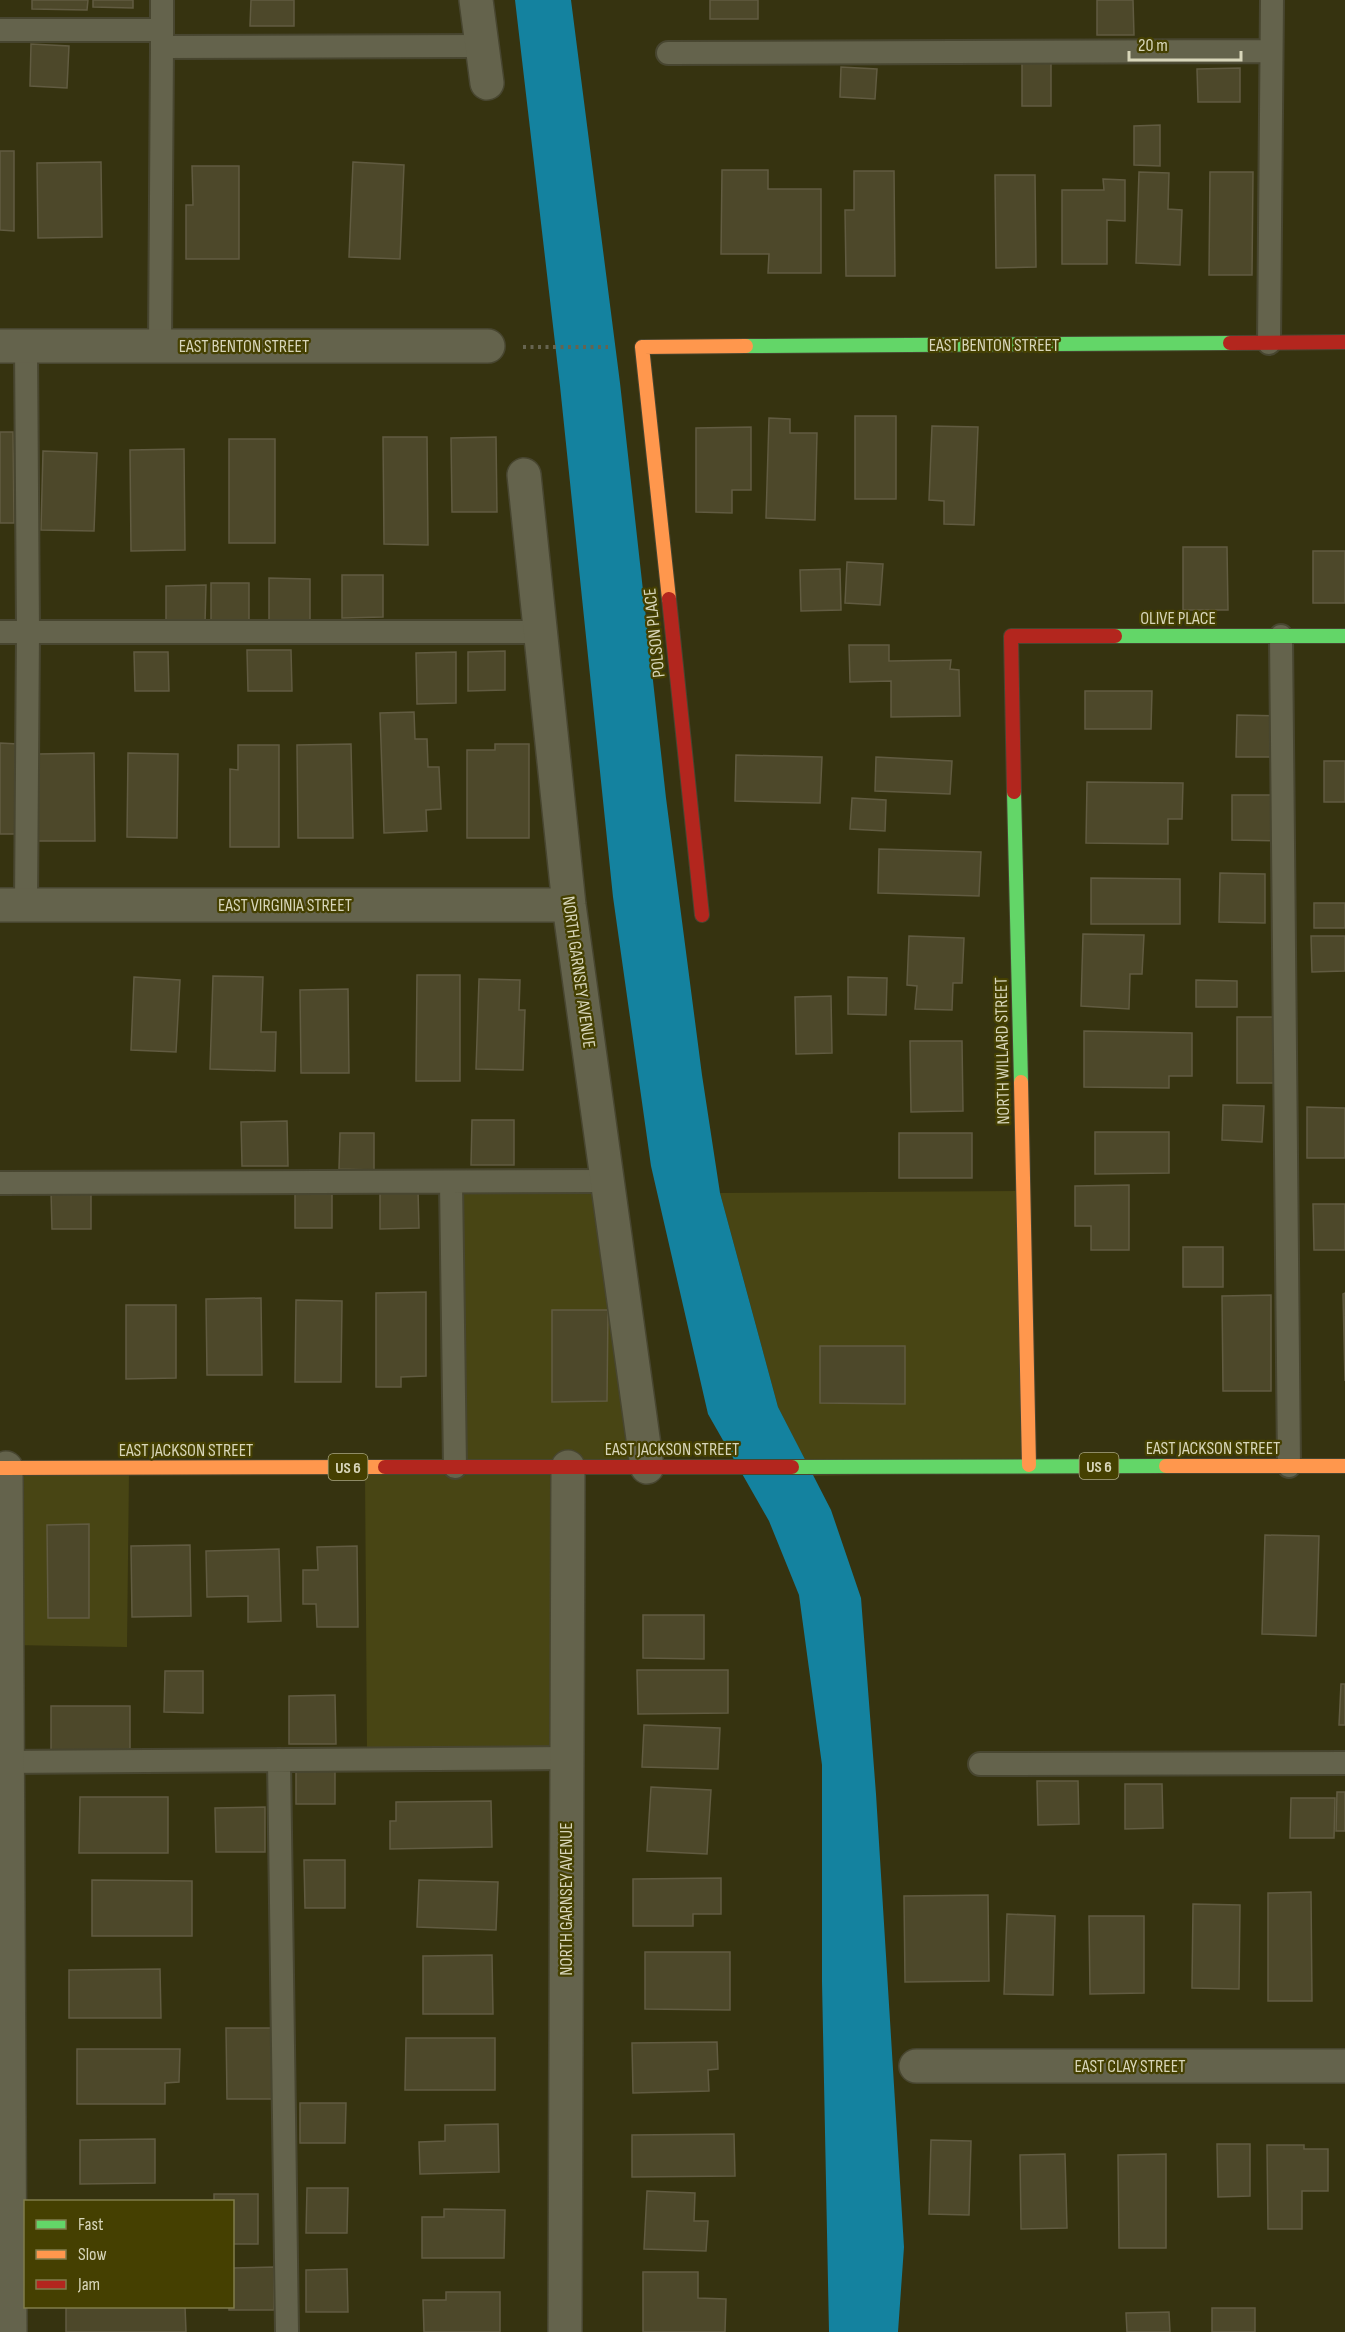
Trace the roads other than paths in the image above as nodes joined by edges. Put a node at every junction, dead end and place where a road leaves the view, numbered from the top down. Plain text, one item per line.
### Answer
1 (162, 0) edge
2 (476, 0) edge
3 (1272, 0) edge
4 (0, 30) edge
5 (162, 39) junction
6 (482, 46) junction
7 (1271, 51) junction
8 (668, 53) dead end
9 (487, 83) dead end
10 (1345, 342) edge
11 (1269, 343) junction
12 (13, 346) edge
13 (160, 346) junction
14 (488, 346) road end
15 (642, 347) joint
16 (524, 475) dead end
17 (0, 632) edge
18 (27, 632) junction
19 (540, 632) junction
20 (1011, 636) joint
21 (1281, 636) junction
22 (1345, 636) edge
23 (13, 905) edge
24 (569, 905) junction
25 (702, 915) dead end
26 (608, 1180) junction
27 (451, 1182) junction
28 (0, 1183) edge
29 (1029, 1465) junction
30 (1290, 1466) junction
31 (1345, 1466) edge
32 (455, 1467) junction
33 (568, 1467) junction
34 (647, 1467) junction
35 (3, 1468) edge
36 (3, 1596) edge
37 (567, 1758) junction
38 (279, 1760) junction
39 (4, 1762) edge
40 (1345, 1763) edge
41 (980, 1764) dead end
42 (916, 2066) dead end
43 (1345, 2066) edge
44 (10, 2332) edge
45 (286, 2332) edge
46 (565, 2332) edge

1 - 5 lane
2 - 6 street
3 - 7 lane
4 - 5 lane
5 - 6 lane
5 - 13 lane
6 - 9 street
7 - 8 lane
7 - 11 lane
10 - 11 street, EAST BENTON STREET
11 - 15 street, EAST BENTON STREET
12 - 13 street, EAST BENTON STREET
12 - 18 lane
13 - 14 street, EAST BENTON STREET
15 - 25 street, POLSON PLACE
16 - 19 street, NORTH GARNSEY AVENUE
17 - 18 lane
18 - 19 lane
18 - 23 lane
19 - 24 street, NORTH GARNSEY AVENUE
20 - 21 street, OLIVE PLACE
20 - 29 street, NORTH WILLARD STREET
21 - 22 street, OLIVE PLACE
21 - 30 lane
23 - 24 street, EAST VIRGINIA STREET
24 - 26 street, NORTH GARNSEY AVENUE
26 - 27 lane
26 - 34 street, NORTH GARNSEY AVENUE
27 - 28 lane
27 - 32 lane
29 - 30 street, EAST JACKSON STREET / US 6
29 - 34 street, EAST JACKSON STREET / US 6
30 - 31 street, EAST JACKSON STREET / US 6
32 - 33 street, EAST JACKSON STREET / US 6
32 - 35 street, EAST JACKSON STREET / US 6
33 - 34 street, EAST JACKSON STREET / US 6
33 - 37 street, NORTH GARNSEY AVENUE
35 - 36 street
36 - 39 street
37 - 38 lane
37 - 46 street, NORTH GARNSEY AVENUE
38 - 39 lane
38 - 45 lane
39 - 44 street
40 - 41 lane
42 - 43 street, EAST CLAY STREET

